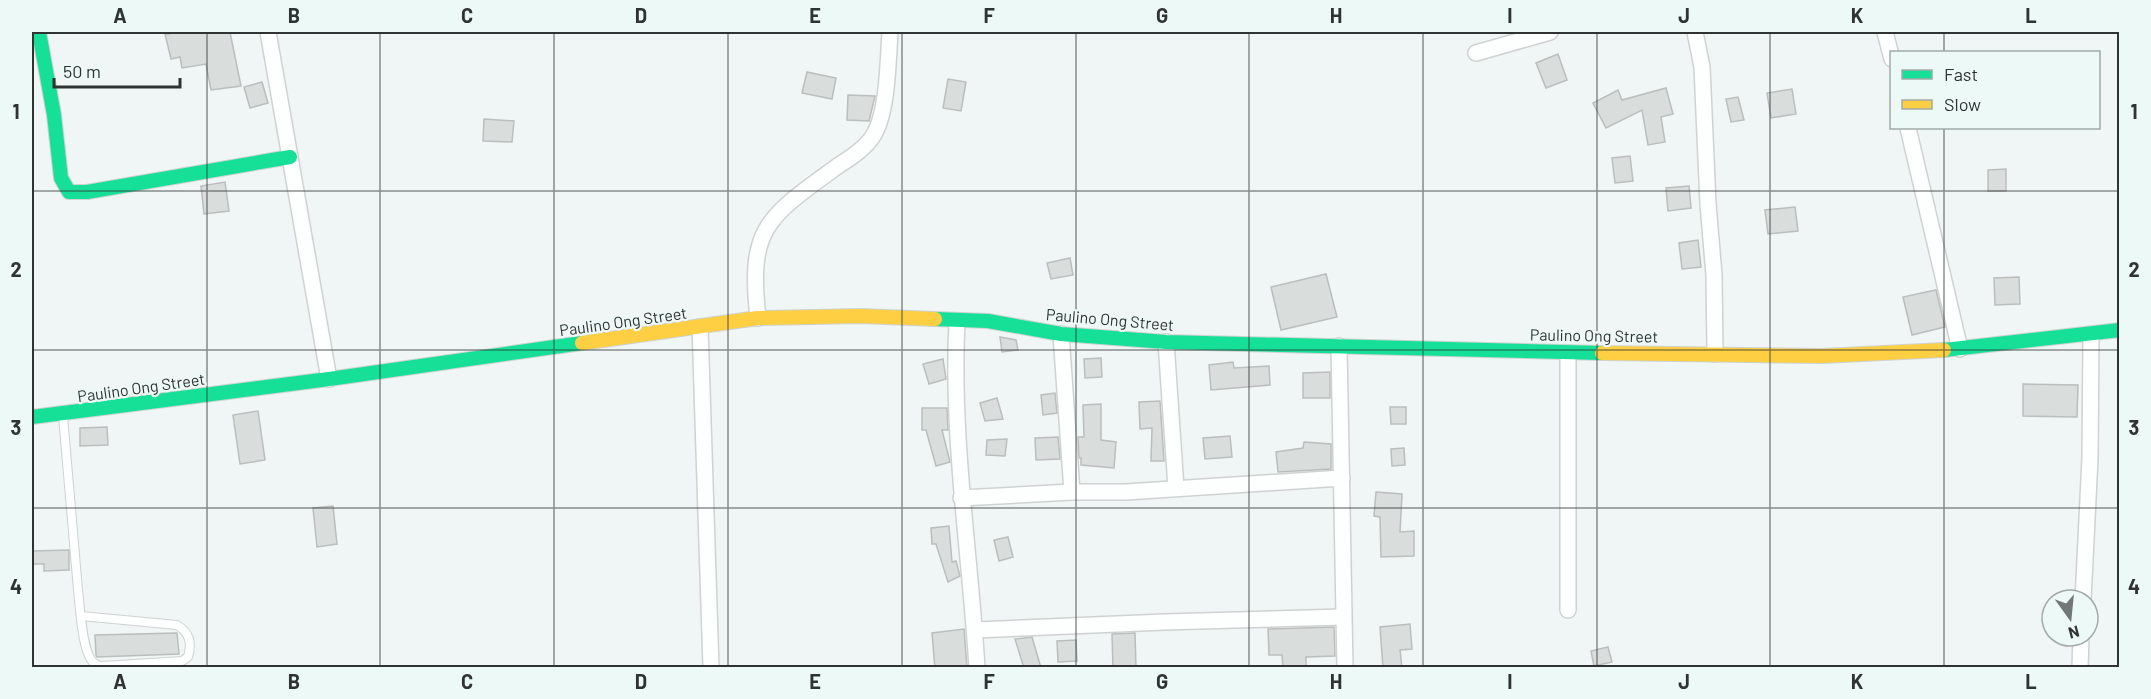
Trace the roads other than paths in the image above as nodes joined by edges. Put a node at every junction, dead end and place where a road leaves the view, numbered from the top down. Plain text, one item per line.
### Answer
1 (39, 32) edge
2 (268, 32) edge
3 (890, 32) edge
4 (1550, 32) edge
5 (1695, 32) edge
6 (1885, 32) edge
7 (1890, 51) edge
8 (1476, 53) dead end
9 (1908, 129) edge
10 (290, 157) junction
11 (758, 318) junction
12 (957, 321) junction
13 (700, 327) junction
14 (2120, 330) edge
15 (1061, 334) junction
16 (2091, 335) junction
17 (1166, 342) junction
18 (1339, 346) junction
19 (1960, 349) junction
20 (1568, 353) junction
21 (1715, 354) junction
22 (329, 379) junction
23 (63, 414) junction
24 (32, 417) edge
25 (1342, 478) junction
26 (1176, 488) junction
27 (1072, 492) junction
28 (961, 498) junction
29 (2084, 588) edge
30 (1568, 610) dead end
31 (81, 616) junction
32 (1343, 617) junction
33 (975, 630) junction
34 (2081, 648) edge
35 (711, 668) edge
36 (977, 668) edge
37 (1345, 668) edge
38 (2080, 668) edge

1 - 10 street
2 - 10 street
3 - 11 street
4 - 8 street
5 - 21 street
6 - 7 street
9 - 19 street
10 - 22 street
11 - 12 street, Paulino Ong Street
11 - 13 street, Paulino Ong Street
12 - 15 street, Paulino Ong Street
12 - 28 street
13 - 22 street, Paulino Ong Street
13 - 35 street
14 - 16 street, Paulino Ong Street
15 - 17 street, Paulino Ong Street
15 - 27 street
16 - 19 street, Paulino Ong Street
16 - 29 street
17 - 18 street, Paulino Ong Street
17 - 26 street
18 - 20 street, Paulino Ong Street
18 - 25 street
19 - 21 street, Paulino Ong Street
20 - 21 street, Paulino Ong Street
20 - 30 street
22 - 23 street, Paulino Ong Street
23 - 24 street, Paulino Ong Street
23 - 31 lane
25 - 26 street
25 - 32 street
26 - 27 street
27 - 28 street
28 - 33 street
31 - 31 lane
32 - 33 street
32 - 37 street
33 - 36 street
34 - 38 street

